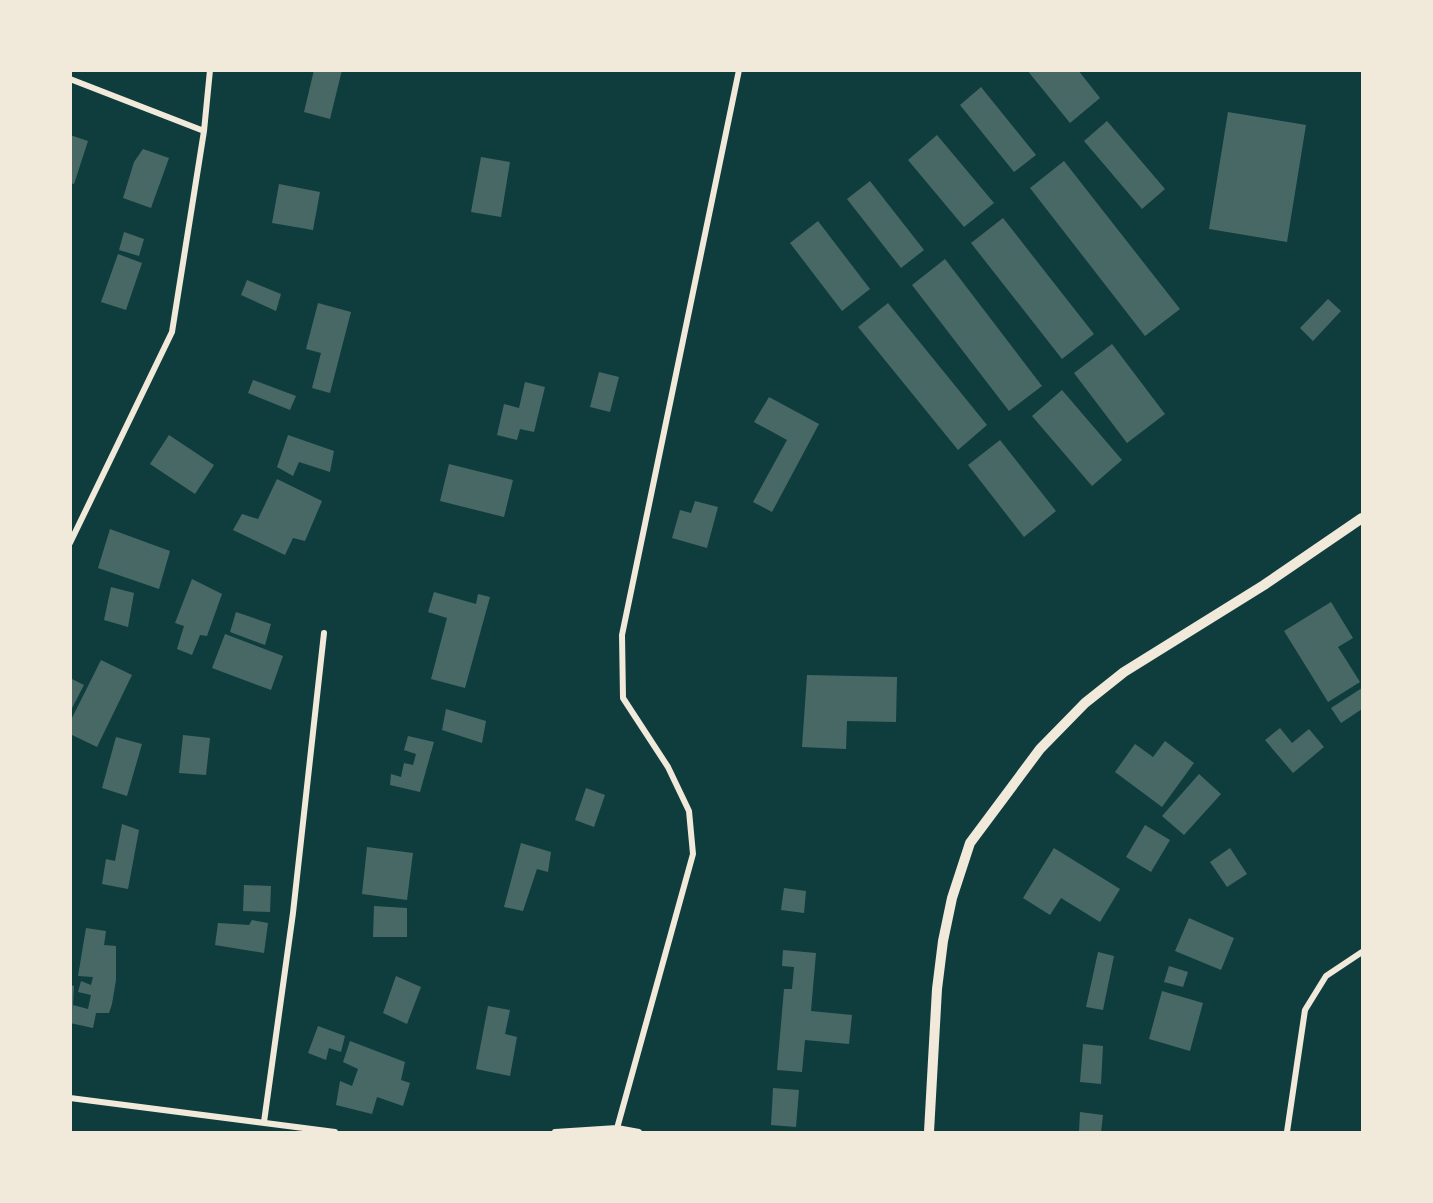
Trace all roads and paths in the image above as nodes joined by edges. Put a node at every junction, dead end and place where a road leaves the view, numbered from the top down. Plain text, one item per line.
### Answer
1 (210, 70) edge
2 (739, 70) edge
3 (70, 79) edge
4 (204, 131) junction
5 (1362, 518) edge
6 (70, 543) edge
7 (324, 633) dead end
8 (1362, 952) edge
9 (70, 1098) edge
10 (264, 1122) junction
11 (616, 1130) edge
12 (335, 1132) edge
13 (555, 1132) edge
14 (639, 1132) edge
15 (929, 1132) edge
16 (1287, 1132) edge

1 - 4 street
2 - 11 street
3 - 4 street
4 - 6 street
5 - 15 street
7 - 10 street
8 - 16 street
9 - 10 street
10 - 12 street
11 - 13 street
11 - 14 street

